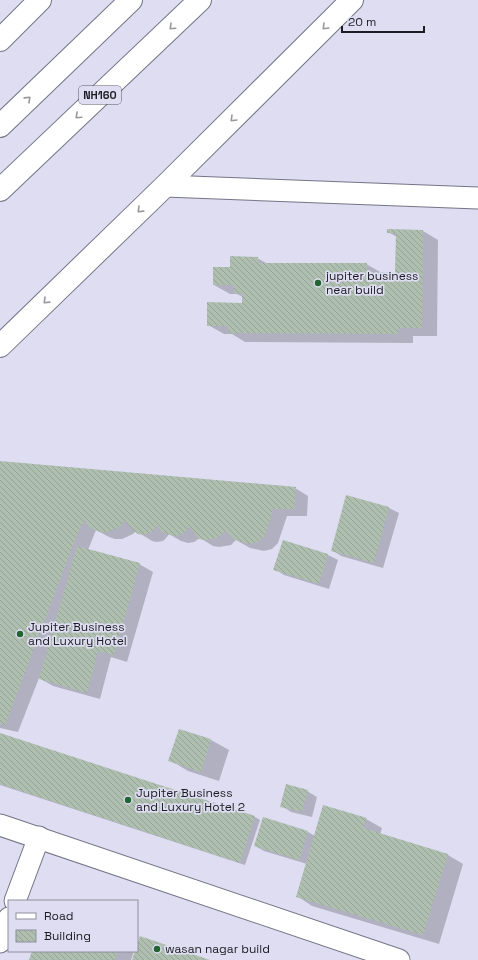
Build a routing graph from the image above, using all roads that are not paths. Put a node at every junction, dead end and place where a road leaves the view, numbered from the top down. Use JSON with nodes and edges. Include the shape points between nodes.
{"nodes":[{"id":1,"x":131,"y":0,"type":"edge"},
{"id":2,"x":200,"y":0,"type":"edge"},
{"id":3,"x":352,"y":0,"type":"edge"},
{"id":4,"x":36,"y":2,"type":"edge"},
{"id":5,"x":0,"y":40,"type":"edge"},
{"id":6,"x":0,"y":126,"type":"edge"},
{"id":7,"x":165,"y":186,"type":"junction"},
{"id":8,"x":0,"y":190,"type":"edge"},
{"id":9,"x":478,"y":198,"type":"edge"},
{"id":10,"x":0,"y":346,"type":"edge"},
{"id":11,"x":0,"y":825,"type":"edge"},
{"id":12,"x":39,"y":838,"type":"junction"},
{"id":13,"x":15,"y":900,"type":"edge"},
{"id":14,"x":8,"y":921,"type":"edge"},
{"id":15,"x":0,"y":942,"type":"edge"},
{"id":16,"x":399,"y":960,"type":"edge"}],
"edges":[{"from":6,"to":1,"type":"main road","one_way":true},
{"from":2,"to":8,"type":"main road","number":"NH160","one_way":true},
{"from":3,"to":7,"type":"main road","one_way":true},
{"from":4,"to":5,"type":"main road"},
{"from":7,"to":9,"type":"street"},
{"from":7,"to":10,"type":"main road","one_way":true},
{"from":11,"to":12,"type":"street"},
{"from":12,"to":13,"type":"street"},
{"from":12,"to":16,"type":"street"},
{"from":14,"to":15,"type":"street"}]}
